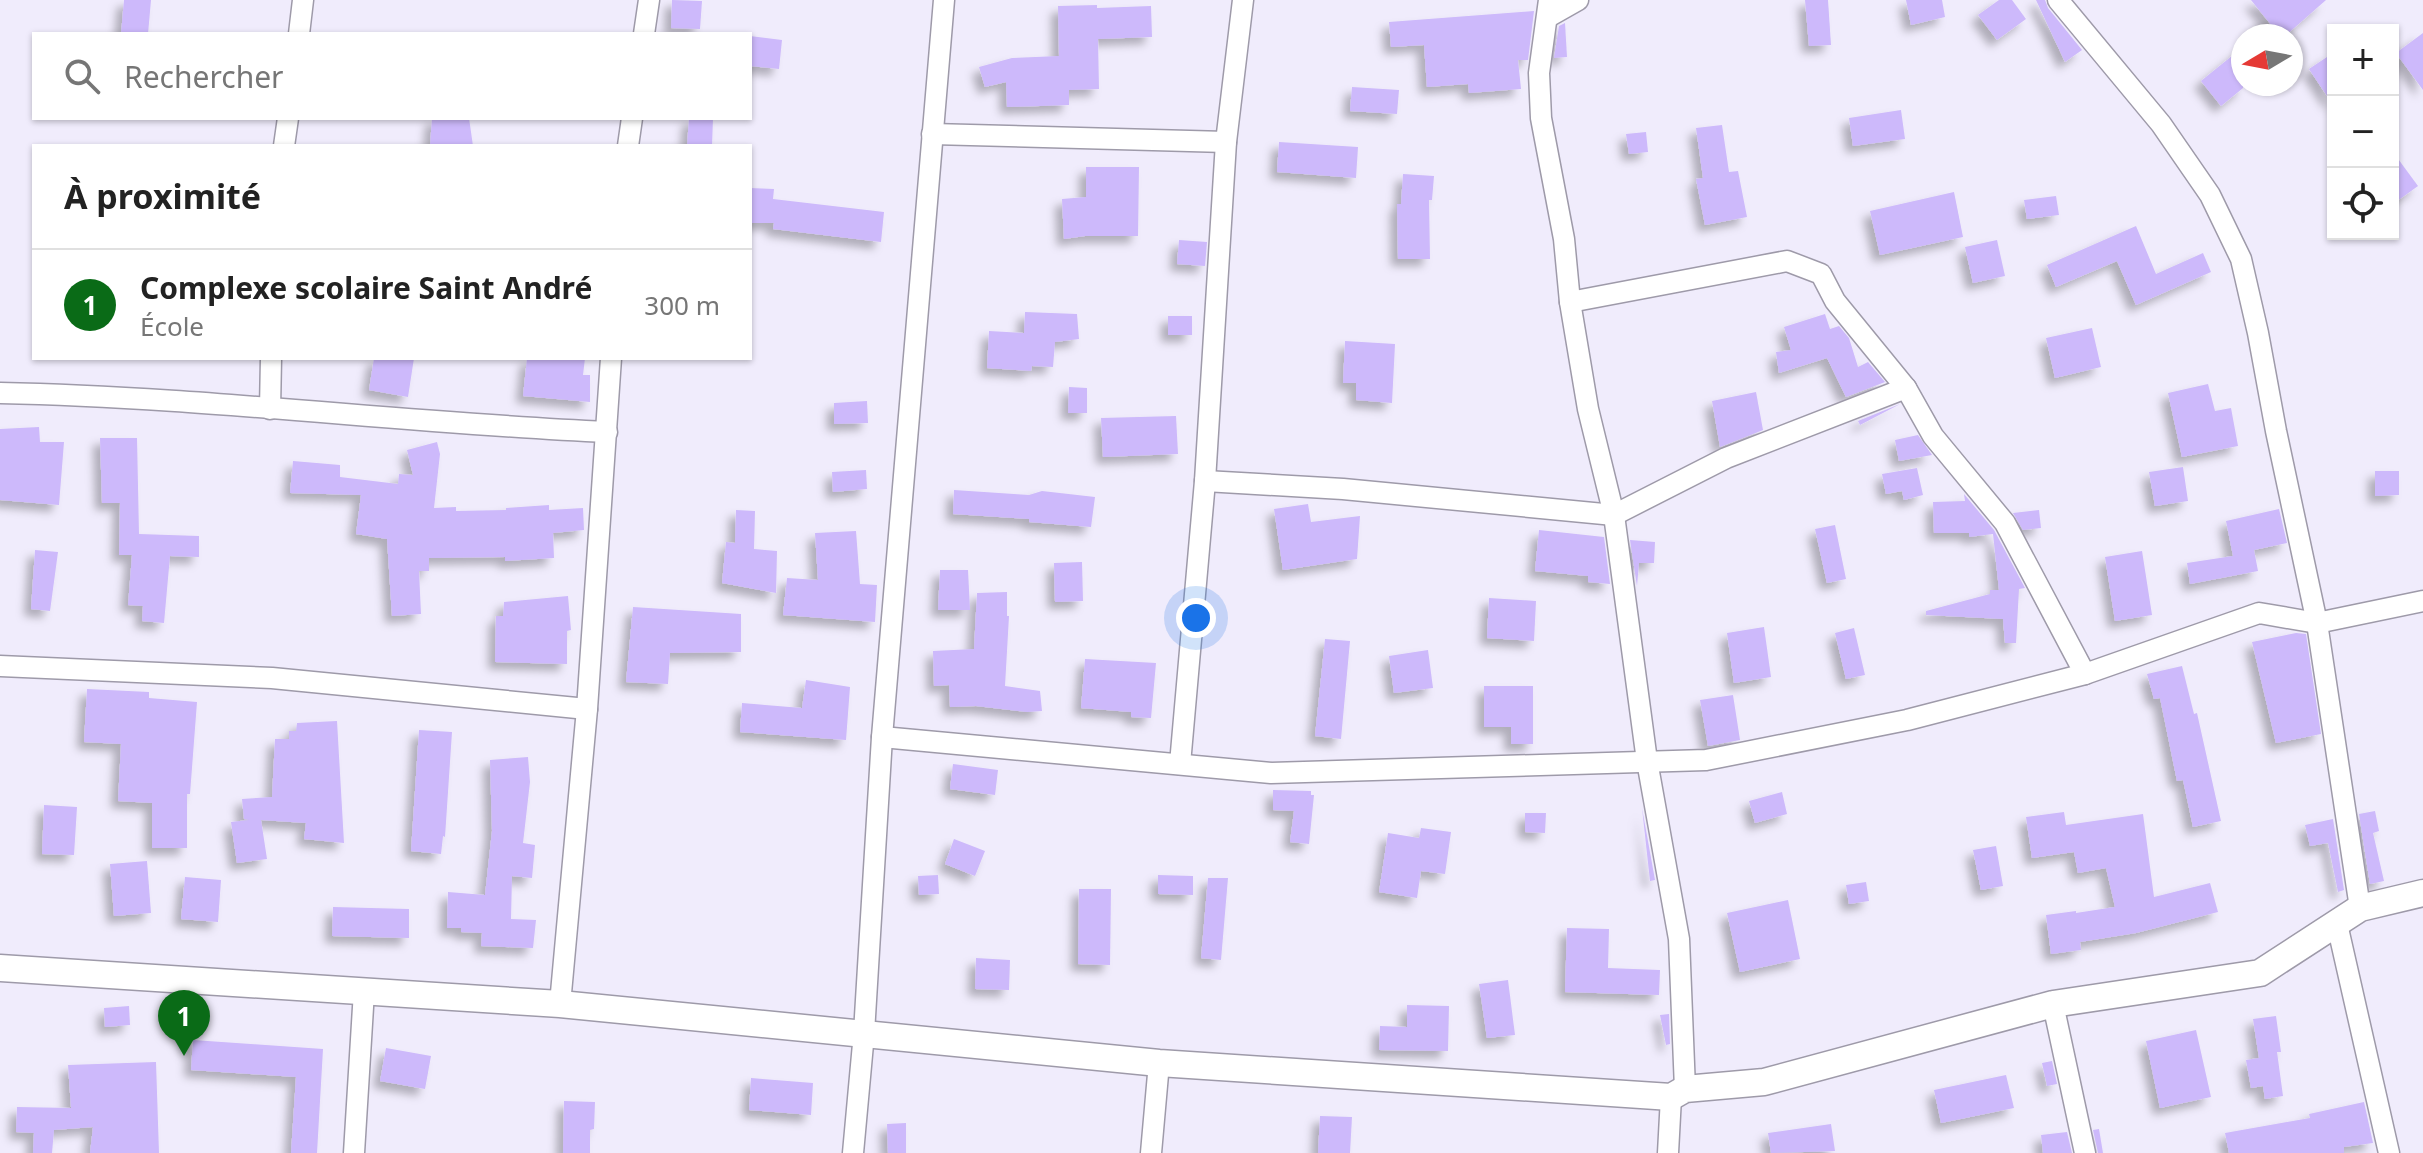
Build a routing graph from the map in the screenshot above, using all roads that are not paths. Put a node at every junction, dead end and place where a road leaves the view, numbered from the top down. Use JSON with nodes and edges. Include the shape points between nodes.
{"nodes":[{"id":1,"x":303,"y":0,"type":"edge"},
{"id":2,"x":649,"y":0,"type":"edge"},
{"id":3,"x":944,"y":0,"type":"edge"},
{"id":4,"x":1243,"y":0,"type":"edge"},
{"id":5,"x":1578,"y":0,"type":"edge"},
{"id":6,"x":2058,"y":0,"type":"edge"},
{"id":7,"x":1548,"y":8,"type":"edge"},
{"id":8,"x":299,"y":32,"type":"edge"},
{"id":9,"x":644,"y":32,"type":"edge"},
{"id":10,"x":288,"y":120,"type":"edge"},
{"id":11,"x":632,"y":120,"type":"edge"},
{"id":12,"x":932,"y":134,"type":"junction"},
{"id":13,"x":1226,"y":142,"type":"junction"},
{"id":14,"x":284,"y":144,"type":"edge"},
{"id":15,"x":628,"y":144,"type":"edge"},
{"id":16,"x":1570,"y":302,"type":"junction"},
{"id":17,"x":271,"y":360,"type":"edge"},
{"id":18,"x":611,"y":360,"type":"edge"},
{"id":19,"x":1906,"y":388,"type":"junction"},
{"id":20,"x":0,"y":393,"type":"edge"},
{"id":21,"x":270,"y":409,"type":"junction"},
{"id":22,"x":607,"y":432,"type":"junction"},
{"id":23,"x":1205,"y":481,"type":"junction"},
{"id":24,"x":1614,"y":515,"type":"junction"},
{"id":25,"x":2423,"y":601,"type":"edge"},
{"id":26,"x":2317,"y":623,"type":"junction"},
{"id":27,"x":0,"y":666,"type":"edge"},
{"id":28,"x":2085,"y":674,"type":"junction"},
{"id":29,"x":587,"y":709,"type":"junction"},
{"id":30,"x":882,"y":737,"type":"junction"},
{"id":31,"x":1647,"y":761,"type":"junction"},
{"id":32,"x":1180,"y":764,"type":"junction"},
{"id":33,"x":2423,"y":893,"type":"edge"},
{"id":34,"x":2360,"y":908,"type":"junction"},
{"id":35,"x":2337,"y":924,"type":"junction"},
{"id":36,"x":0,"y":968,"type":"edge"},
{"id":37,"x":364,"y":991,"type":"junction"},
{"id":38,"x":560,"y":1004,"type":"junction"},
{"id":39,"x":2053,"y":1004,"type":"junction"},
{"id":40,"x":864,"y":1033,"type":"junction"},
{"id":41,"x":1159,"y":1063,"type":"junction"},
{"id":42,"x":1678,"y":1093,"type":"junction"},
{"id":43,"x":354,"y":1153,"type":"edge"},
{"id":44,"x":853,"y":1153,"type":"edge"},
{"id":45,"x":1151,"y":1153,"type":"edge"},
{"id":46,"x":1668,"y":1153,"type":"edge"},
{"id":47,"x":2085,"y":1153,"type":"edge"},
{"id":48,"x":2389,"y":1153,"type":"edge"}],
"edges":[{"from":1,"to":8,"type":"street"},
{"from":2,"to":9,"type":"street"},
{"from":3,"to":12,"type":"street"},
{"from":4,"to":13,"type":"street"},
{"from":5,"to":7,"type":"street"},
{"from":6,"to":26,"type":"street","via":[[2161,124],[2210,195],[2241,259]]},
{"from":7,"to":16,"type":"street","via":[[1539,73],[1541,118]]},
{"from":10,"to":14,"type":"street"},
{"from":11,"to":15,"type":"street"},
{"from":12,"to":13,"type":"street"},
{"from":12,"to":30,"type":"street"},
{"from":13,"to":23,"type":"street"},
{"from":16,"to":19,"type":"street","via":[[1787,261],[1821,274],[1835,301]]},
{"from":16,"to":24,"type":"street","via":[[1588,409]]},
{"from":17,"to":21,"type":"street"},
{"from":18,"to":22,"type":"street"},
{"from":19,"to":24,"type":"street","via":[[1726,458]]},
{"from":19,"to":28,"type":"street","via":[[1933,436],[2005,523]]},
{"from":20,"to":21,"type":"street"},
{"from":21,"to":22,"type":"street"},
{"from":22,"to":29,"type":"street"},
{"from":23,"to":24,"type":"street"},
{"from":23,"to":32,"type":"street"},
{"from":24,"to":31,"type":"street"},
{"from":25,"to":26,"type":"street"},
{"from":26,"to":28,"type":"street","via":[[2259,613]]},
{"from":26,"to":34,"type":"street"},
{"from":27,"to":29,"type":"street","via":[[272,678]]},
{"from":28,"to":31,"type":"street","via":[[1802,742],[1706,760]]},
{"from":29,"to":38,"type":"street"},
{"from":30,"to":32,"type":"street"},
{"from":30,"to":40,"type":"street"},
{"from":31,"to":32,"type":"street","via":[[1271,773]]},
{"from":31,"to":42,"type":"street","via":[[1679,939]]},
{"from":33,"to":34,"type":"street"},
{"from":34,"to":35,"type":"street"},
{"from":35,"to":39,"type":"street","via":[[2260,973]]},
{"from":35,"to":48,"type":"street"},
{"from":36,"to":37,"type":"street"},
{"from":37,"to":38,"type":"street"},
{"from":37,"to":43,"type":"street"},
{"from":38,"to":40,"type":"street"},
{"from":39,"to":42,"type":"street","via":[[1764,1082]]},
{"from":39,"to":47,"type":"street"},
{"from":40,"to":41,"type":"street"},
{"from":40,"to":44,"type":"street"},
{"from":41,"to":42,"type":"street"},
{"from":41,"to":45,"type":"street"},
{"from":42,"to":46,"type":"street"}]}
